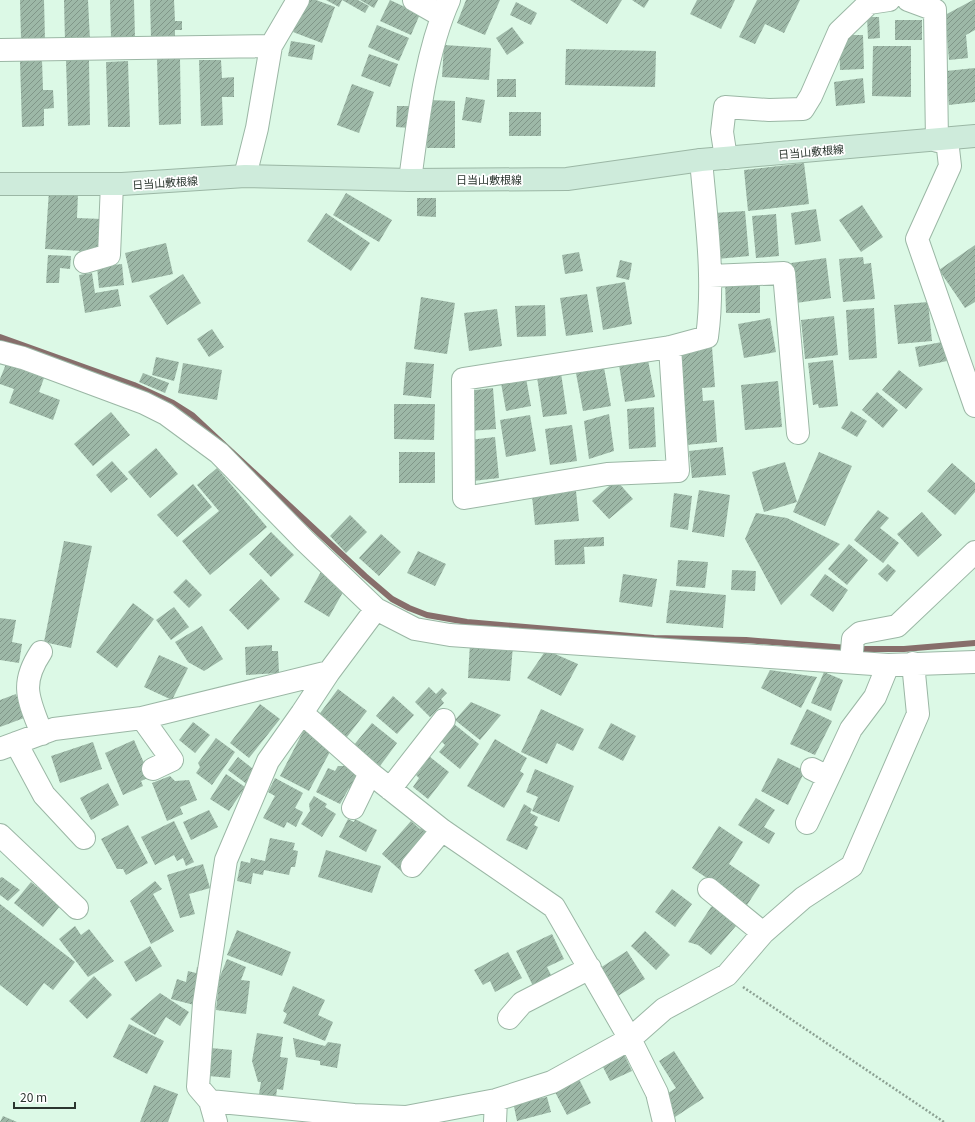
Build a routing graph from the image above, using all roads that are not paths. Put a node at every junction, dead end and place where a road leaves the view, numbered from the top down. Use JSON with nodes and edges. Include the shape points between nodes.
{"nodes":[{"id":1,"x":298,"y":0,"type":"edge"},
{"id":2,"x":414,"y":0,"type":"edge"},
{"id":3,"x":889,"y":0,"type":"edge"},
{"id":4,"x":908,"y":0,"type":"edge"},
{"id":5,"x":445,"y":8,"type":"edge"},
{"id":6,"x":271,"y":46,"type":"junction"},
{"id":7,"x":0,"y":50,"type":"edge"},
{"id":8,"x":975,"y":136,"type":"edge"},
{"id":9,"x":942,"y":141,"type":"junction"},
{"id":10,"x":726,"y":158,"type":"junction"},
{"id":11,"x":701,"y":160,"type":"junction"},
{"id":12,"x":245,"y":176,"type":"junction"},
{"id":13,"x":410,"y":180,"type":"junction"},
{"id":14,"x":0,"y":184,"type":"edge"},
{"id":15,"x":112,"y":184,"type":"junction"},
{"id":16,"x":85,"y":262,"type":"dead end"},
{"id":17,"x":710,"y":276,"type":"junction"},
{"id":18,"x":670,"y":347,"type":"junction"},
{"id":19,"x":0,"y":352,"type":"edge"},
{"id":20,"x":975,"y":406,"type":"edge"},
{"id":21,"x":798,"y":433,"type":"dead end"},
{"id":22,"x":975,"y":552,"type":"edge"},
{"id":23,"x":376,"y":609,"type":"junction"},
{"id":24,"x":41,"y":652,"type":"dead end"},
{"id":25,"x":852,"y":652,"type":"junction"},
{"id":26,"x":975,"y":662,"type":"edge"},
{"id":27,"x":913,"y":663,"type":"junction"},
{"id":28,"x":888,"y":665,"type":"junction"},
{"id":29,"x":329,"y":672,"type":"junction"},
{"id":30,"x":302,"y":714,"type":"junction"},
{"id":31,"x":142,"y":718,"type":"junction"},
{"id":32,"x":444,"y":720,"type":"dead end"},
{"id":33,"x":42,"y":734,"type":"junction"},
{"id":34,"x":8,"y":746,"type":"edge"},
{"id":35,"x":153,"y":769,"type":"dead end"},
{"id":36,"x":370,"y":773,"type":"junction"},
{"id":37,"x":390,"y":789,"type":"junction"},
{"id":38,"x":353,"y":808,"type":"dead end"},
{"id":39,"x":806,"y":823,"type":"dead end"},
{"id":40,"x":442,"y":830,"type":"junction"},
{"id":41,"x":0,"y":835,"type":"edge"},
{"id":42,"x":84,"y":838,"type":"dead end"},
{"id":43,"x":412,"y":866,"type":"dead end"},
{"id":44,"x":709,"y":889,"type":"dead end"},
{"id":45,"x":77,"y":908,"type":"dead end"},
{"id":46,"x":763,"y":933,"type":"junction"},
{"id":47,"x":590,"y":968,"type":"junction"},
{"id":48,"x":509,"y":1018,"type":"dead end"},
{"id":49,"x":630,"y":1039,"type":"junction"},
{"id":50,"x":496,"y":1100,"type":"junction"},
{"id":51,"x":210,"y":1101,"type":"junction"},
{"id":52,"x":406,"y":1120,"type":"edge"},
{"id":53,"x":216,"y":1122,"type":"edge"},
{"id":54,"x":495,"y":1122,"type":"edge"},
{"id":55,"x":664,"y":1122,"type":"edge"}],
"edges":[{"from":1,"to":6,"type":"street"},
{"from":2,"to":5,"type":"street"},
{"from":3,"to":10,"type":"street","via":[[869,3],[839,32],[803,109],[724,107],[722,132]]},
{"from":4,"to":9,"type":"street","via":[[936,10]]},
{"from":5,"to":13,"type":"street","via":[[429,65],[416,130]]},
{"from":6,"to":7,"type":"street"},
{"from":6,"to":12,"type":"street","via":[[257,128]]},
{"from":8,"to":9,"type":"main road","name":"日当山敷根線"},
{"from":9,"to":10,"type":"main road","name":"日当山敷根線"},
{"from":9,"to":20,"type":"street","via":[[950,166],[917,239]]},
{"from":10,"to":11,"type":"main road","name":"日当山敷根線"},
{"from":11,"to":13,"type":"main road","name":"日当山敷根線","via":[[567,179]]},
{"from":11,"to":17,"type":"street"},
{"from":12,"to":13,"type":"main road","name":"日当山敷根線"},
{"from":12,"to":15,"type":"main road","name":"日当山敷根線"},
{"from":14,"to":15,"type":"main road","name":"日当山敷根線"},
{"from":15,"to":16,"type":"street","via":[[109,255]]},
{"from":17,"to":18,"type":"street","via":[[711,312],[707,337]]},
{"from":17,"to":21,"type":"street","via":[[784,273]]},
{"from":18,"to":18,"type":"street","via":[[463,379],[464,498],[607,474],[678,471]]},
{"from":19,"to":23,"type":"street","via":[[23,358],[144,403],[187,428],[219,453],[305,542]]},
{"from":22,"to":25,"type":"street","via":[[897,626],[860,633]]},
{"from":23,"to":25,"type":"street","via":[[415,629],[450,635]]},
{"from":23,"to":29,"type":"street"},
{"from":24,"to":33,"type":"street","via":[[29,674],[28,694]]},
{"from":25,"to":28,"type":"street"},
{"from":26,"to":27,"type":"street"},
{"from":27,"to":28,"type":"street"},
{"from":27,"to":46,"type":"street","via":[[918,714],[852,866],[802,898]]},
{"from":28,"to":39,"type":"street","via":[[875,697],[820,773]]},
{"from":29,"to":30,"type":"street"},
{"from":29,"to":31,"type":"street"},
{"from":30,"to":36,"type":"street"},
{"from":30,"to":51,"type":"street","via":[[268,761],[226,860],[204,1003],[198,1087]]},
{"from":31,"to":33,"type":"street","via":[[65,726]]},
{"from":31,"to":35,"type":"street","via":[[172,760]]},
{"from":32,"to":37,"type":"street"},
{"from":33,"to":34,"type":"street"},
{"from":34,"to":42,"type":"street","via":[[44,796]]},
{"from":36,"to":37,"type":"street"},
{"from":36,"to":38,"type":"street"},
{"from":37,"to":40,"type":"street"},
{"from":40,"to":43,"type":"street"},
{"from":40,"to":47,"type":"street","via":[[554,907]]},
{"from":41,"to":45,"type":"street"},
{"from":44,"to":46,"type":"street"},
{"from":46,"to":49,"type":"street","via":[[726,975],[664,1009]]},
{"from":47,"to":48,"type":"street","via":[[522,1003]]},
{"from":47,"to":49,"type":"street"},
{"from":49,"to":50,"type":"street","via":[[552,1082]]},
{"from":49,"to":55,"type":"street","via":[[657,1093]]},
{"from":50,"to":52,"type":"street"},
{"from":50,"to":54,"type":"street"},
{"from":51,"to":52,"type":"street"},
{"from":51,"to":53,"type":"street"}]}
